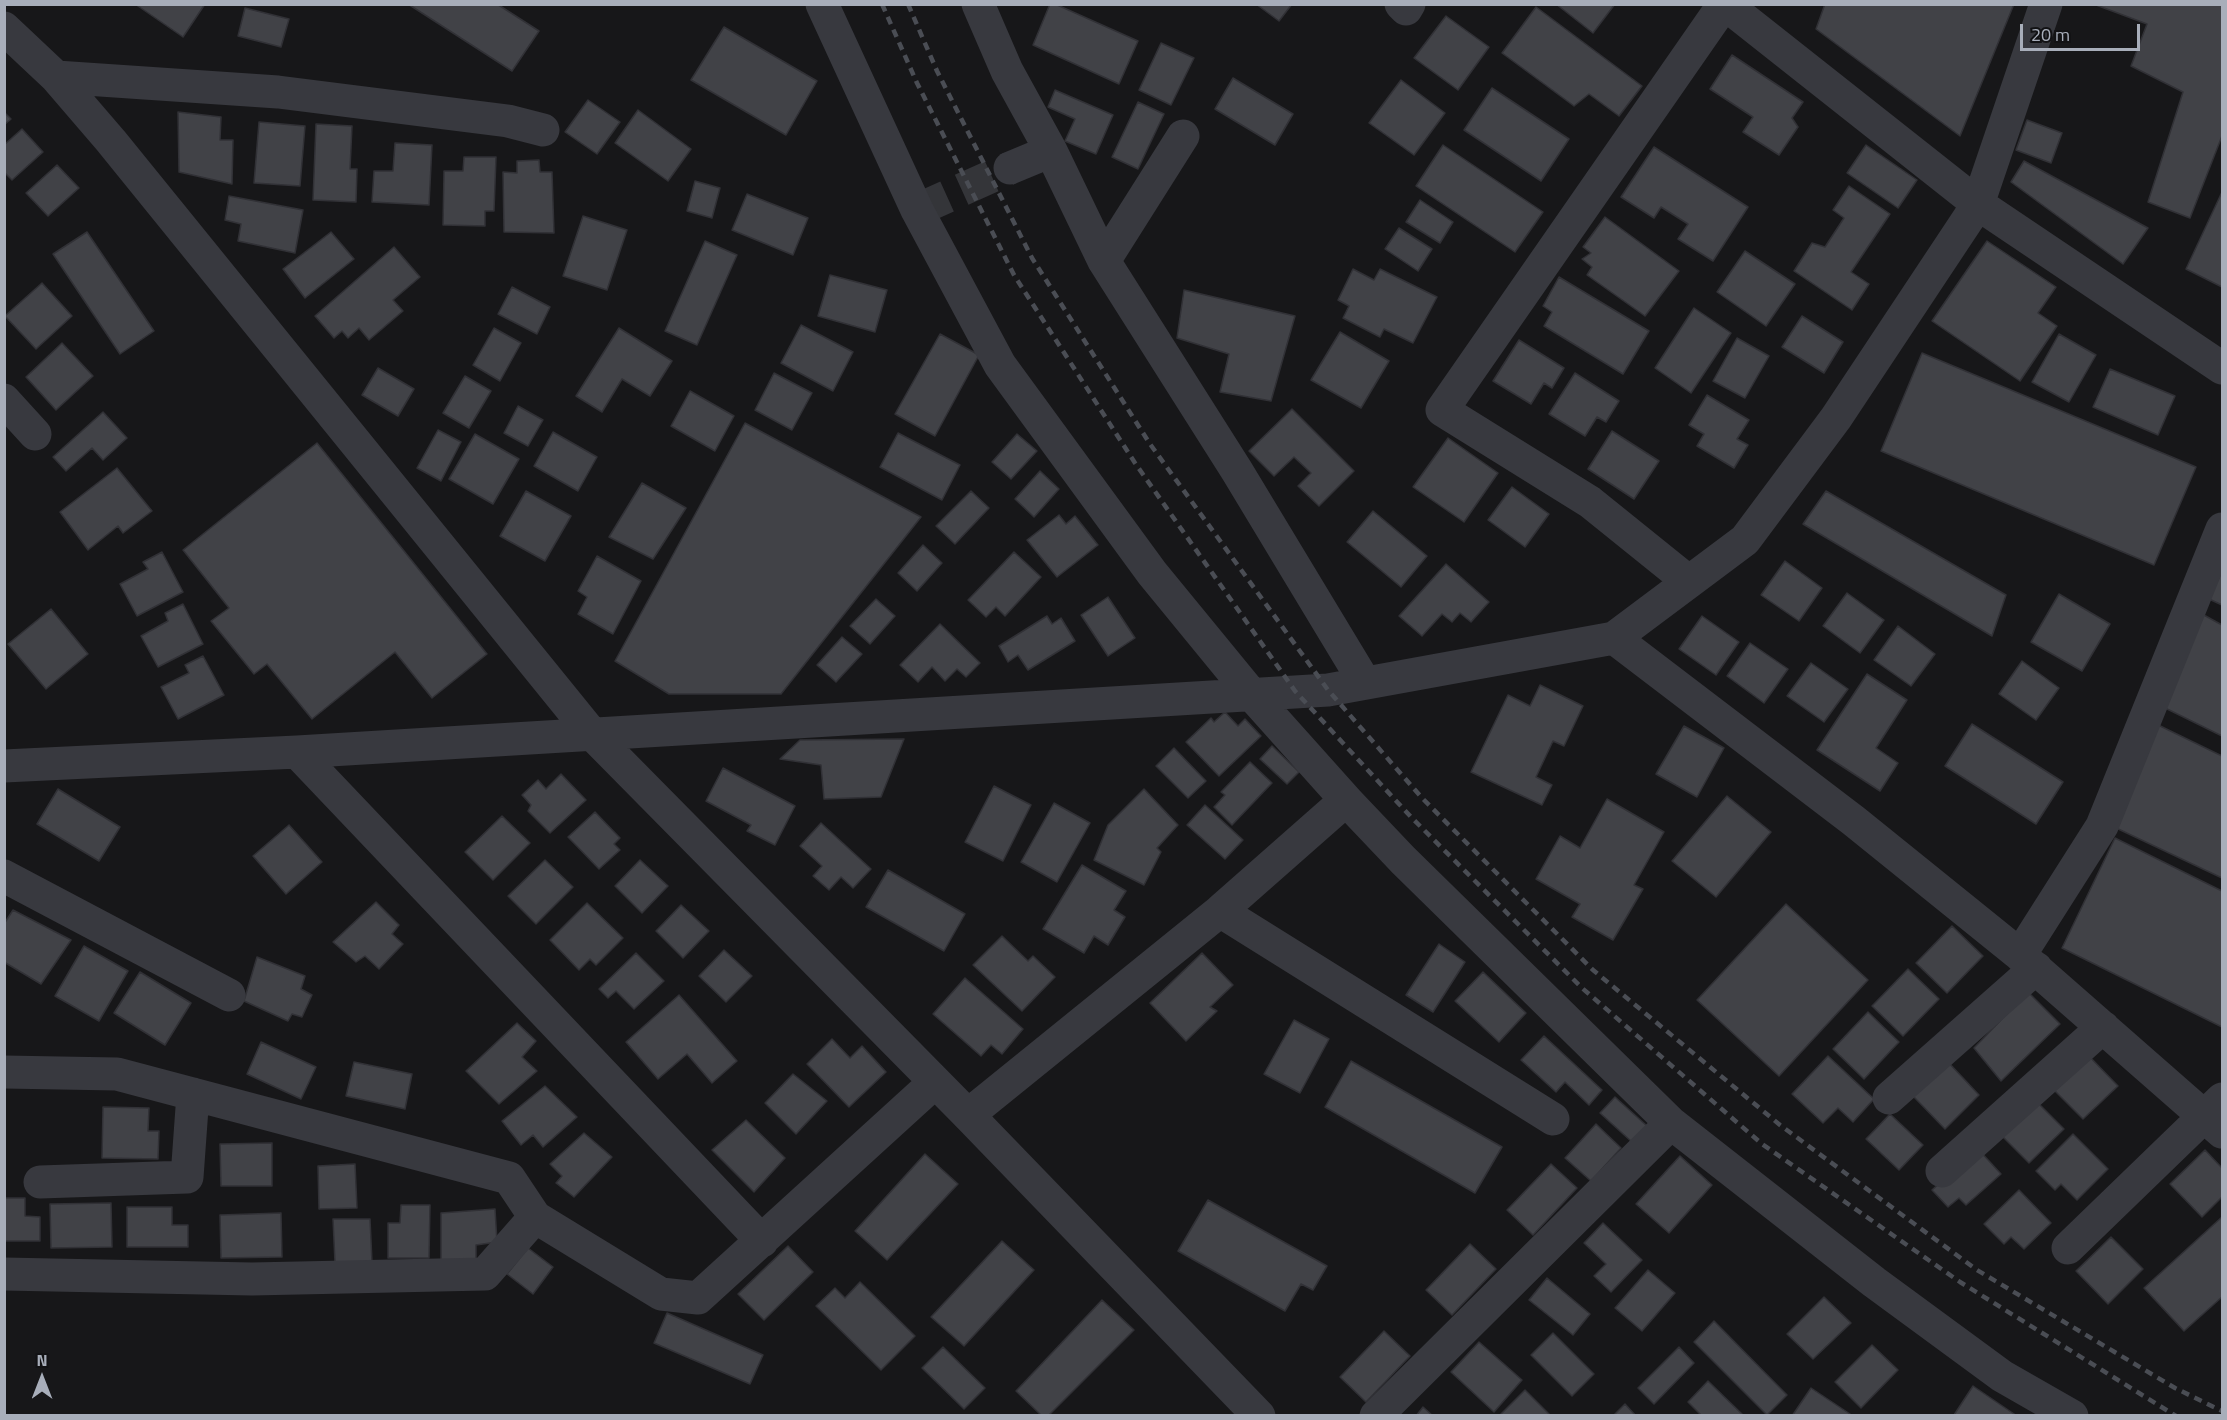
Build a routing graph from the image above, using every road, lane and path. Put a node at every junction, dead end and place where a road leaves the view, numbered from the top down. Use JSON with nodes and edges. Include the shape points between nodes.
{"nodes":[{"id":1,"x":822,"y":4,"type":"edge"},
{"id":2,"x":978,"y":4,"type":"edge"},
{"id":3,"x":1401,"y":4,"type":"edge"},
{"id":4,"x":1409,"y":4,"type":"edge"},
{"id":5,"x":1724,"y":4,"type":"edge"},
{"id":6,"x":2046,"y":4,"type":"edge"},
{"id":7,"x":4,"y":28,"type":"edge"},
{"id":8,"x":56,"y":77,"type":"junction"},
{"id":9,"x":543,"y":130,"type":"dead end"},
{"id":10,"x":1183,"y":136,"type":"dead end"},
{"id":11,"x":1051,"y":151,"type":"junction"},
{"id":12,"x":1010,"y":168,"type":"tunnel mouth"},
{"id":13,"x":1978,"y":204,"type":"junction"},
{"id":14,"x":1104,"y":261,"type":"junction"},
{"id":15,"x":2223,"y":368,"type":"edge"},
{"id":16,"x":4,"y":399,"type":"edge"},
{"id":17,"x":35,"y":434,"type":"dead end"},
{"id":18,"x":2223,"y":529,"type":"edge"},
{"id":19,"x":1688,"y":581,"type":"junction"},
{"id":20,"x":1614,"y":638,"type":"junction"},
{"id":21,"x":1365,"y":683,"type":"junction"},
{"id":22,"x":1252,"y":695,"type":"junction"},
{"id":23,"x":591,"y":733,"type":"junction"},
{"id":24,"x":297,"y":752,"type":"junction"},
{"id":25,"x":4,"y":766,"type":"edge"},
{"id":26,"x":1346,"y":800,"type":"junction"},
{"id":27,"x":4,"y":876,"type":"edge"},
{"id":28,"x":1220,"y":911,"type":"junction"},
{"id":29,"x":2028,"y":962,"type":"junction"},
{"id":30,"x":230,"y":995,"type":"dead end"},
{"id":31,"x":2103,"y":1027,"type":"junction"},
{"id":32,"x":4,"y":1072,"type":"edge"},
{"id":33,"x":935,"y":1082,"type":"junction"},
{"id":34,"x":193,"y":1094,"type":"junction"},
{"id":35,"x":1889,"y":1098,"type":"dead end"},
{"id":36,"x":968,"y":1115,"type":"junction"},
{"id":37,"x":2217,"y":1116,"type":"edge"},
{"id":38,"x":1553,"y":1119,"type":"dead end"},
{"id":39,"x":1671,"y":1123,"type":"junction"},
{"id":40,"x":1942,"y":1171,"type":"dead end"},
{"id":41,"x":39,"y":1182,"type":"dead end"},
{"id":42,"x":535,"y":1217,"type":"junction"},
{"id":43,"x":762,"y":1241,"type":"junction"},
{"id":44,"x":2068,"y":1248,"type":"dead end"},
{"id":45,"x":4,"y":1274,"type":"edge"},
{"id":46,"x":1259,"y":1416,"type":"edge"},
{"id":47,"x":1377,"y":1416,"type":"edge"},
{"id":48,"x":2072,"y":1416,"type":"edge"}],
"edges":[{"from":1,"to":22,"type":"street","via":[[917,210],[1000,365],[1152,573]]},
{"from":2,"to":11,"type":"street","via":[[1007,70]]},
{"from":3,"to":4,"type":"street","via":[[1406,9]]},
{"from":5,"to":13,"type":"street"},
{"from":5,"to":19,"type":"street","via":[[1442,410],[1590,502]]},
{"from":6,"to":13,"type":"street"},
{"from":7,"to":8,"type":"street"},
{"from":8,"to":9,"type":"street","via":[[278,92],[507,121]]},
{"from":8,"to":23,"type":"street"},
{"from":10,"to":14,"type":"street"},
{"from":11,"to":12,"type":"street"},
{"from":11,"to":14,"type":"street"},
{"from":13,"to":15,"type":"street"},
{"from":13,"to":19,"type":"street","via":[[1836,418],[1746,540]]},
{"from":14,"to":21,"type":"street"},
{"from":16,"to":17,"type":"street"},
{"from":18,"to":29,"type":"street","via":[[2102,826]]},
{"from":19,"to":20,"type":"street"},
{"from":20,"to":21,"type":"street"},
{"from":20,"to":29,"type":"street","via":[[1854,821]]},
{"from":21,"to":22,"type":"street","via":[[1328,690]]},
{"from":22,"to":23,"type":"street"},
{"from":22,"to":26,"type":"street"},
{"from":23,"to":24,"type":"street"},
{"from":23,"to":33,"type":"street"},
{"from":24,"to":25,"type":"street"},
{"from":24,"to":43,"type":"street"},
{"from":26,"to":28,"type":"street"},
{"from":26,"to":39,"type":"street"},
{"from":27,"to":30,"type":"street"},
{"from":28,"to":36,"type":"street"},
{"from":28,"to":38,"type":"street"},
{"from":29,"to":31,"type":"street"},
{"from":29,"to":35,"type":"street"},
{"from":31,"to":37,"type":"street"},
{"from":31,"to":40,"type":"street"},
{"from":32,"to":34,"type":"street","via":[[117,1074]]},
{"from":33,"to":36,"type":"street"},
{"from":33,"to":43,"type":"street"},
{"from":34,"to":41,"type":"street","via":[[187,1177]]},
{"from":34,"to":42,"type":"street","via":[[509,1178]]},
{"from":36,"to":46,"type":"street"},
{"from":37,"to":44,"type":"street"},
{"from":39,"to":47,"type":"street"},
{"from":39,"to":48,"type":"street","via":[[1874,1282],[2002,1376]]},
{"from":42,"to":43,"type":"street","via":[[661,1294],[698,1298]]},
{"from":42,"to":45,"type":"street","via":[[485,1274],[252,1279]]}]}
